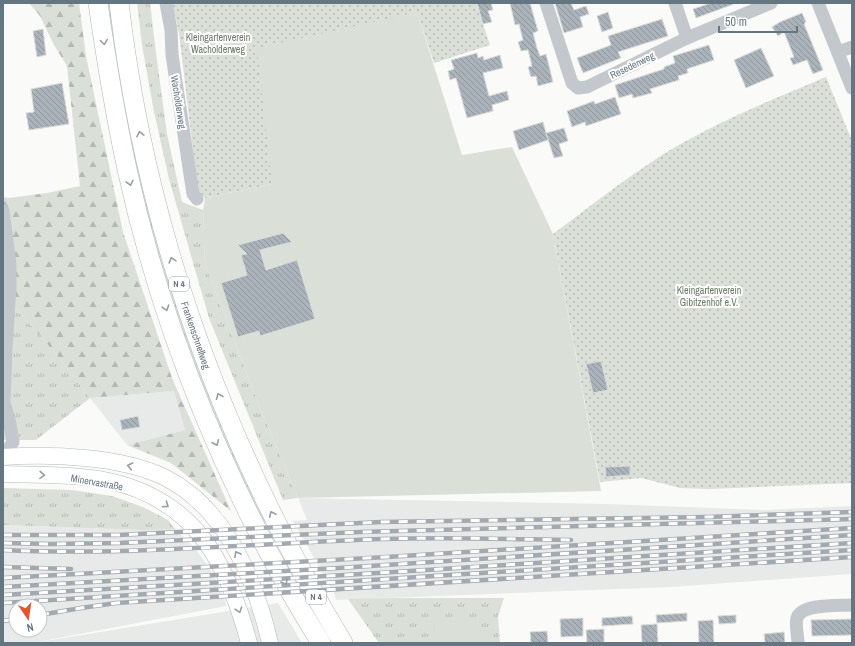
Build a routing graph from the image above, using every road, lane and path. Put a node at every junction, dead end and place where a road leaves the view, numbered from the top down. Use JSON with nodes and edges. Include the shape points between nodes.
{"nodes":[{"id":1,"x":98,"y":3,"type":"edge"},
{"id":2,"x":119,"y":3,"type":"edge"},
{"id":3,"x":166,"y":3,"type":"edge"},
{"id":4,"x":546,"y":3,"type":"edge"},
{"id":5,"x":675,"y":3,"type":"edge"},
{"id":6,"x":771,"y":3,"type":"edge"},
{"id":7,"x":818,"y":3,"type":"edge"},
{"id":8,"x":687,"y":38,"type":"junction"},
{"id":9,"x":852,"y":47,"type":"edge"},
{"id":10,"x":838,"y":52,"type":"junction"},
{"id":11,"x":852,"y":88,"type":"edge"},
{"id":12,"x":197,"y":199,"type":"dead end"},
{"id":13,"x":3,"y":211,"type":"edge"},
{"id":14,"x":4,"y":376,"type":"edge"},
{"id":15,"x":4,"y":405,"type":"edge"},
{"id":16,"x":3,"y":457,"type":"edge"},
{"id":17,"x":3,"y":474,"type":"edge"},
{"id":18,"x":852,"y":605,"type":"edge"},
{"id":19,"x":250,"y":643,"type":"edge"},
{"id":20,"x":270,"y":643,"type":"edge"},
{"id":21,"x":321,"y":643,"type":"edge"},
{"id":22,"x":344,"y":643,"type":"edge"},
{"id":23,"x":798,"y":643,"type":"edge"}],
"edges":[{"from":1,"to":21,"type":"highway","name":"Frankenschnellweg","number":"N 4","one_way":true,"via":[[127,168],[150,257],[171,323],[210,428],[247,510]]},
{"from":22,"to":2,"type":"highway","name":"Frankenschnellweg","number":"N 4","one_way":true,"via":[[318,602],[274,520],[226,415],[192,326],[152,186],[132,98]]},
{"from":3,"to":12,"type":"street","name":"Wacholderweg","via":[[193,194]]},
{"from":4,"to":8,"type":"street","name":"Resedenweg","via":[[572,83],[578,88],[587,87]]},
{"from":5,"to":8,"type":"street"},
{"from":6,"to":8,"type":"street","name":"Resedenweg"},
{"from":7,"to":10,"type":"street"},
{"from":9,"to":10,"type":"street"},
{"from":10,"to":11,"type":"street"},
{"from":13,"to":14,"type":"street","via":[[10,264]]},
{"from":14,"to":15,"type":"street"},
{"from":15,"to":16,"type":"street","via":[[13,442]]},
{"from":20,"to":16,"type":"main road","name":"Minervastraße","one_way":true,"via":[[259,602],[243,565],[214,516],[193,496],[171,481],[137,467],[32,455]]},
{"from":17,"to":19,"type":"main road","name":"Minervastraße","one_way":true,"via":[[73,477],[109,482],[142,492],[170,508],[190,524],[215,556],[232,590]]},
{"from":18,"to":23,"type":"street","via":[[809,608],[801,612],[797,617]]}]}
